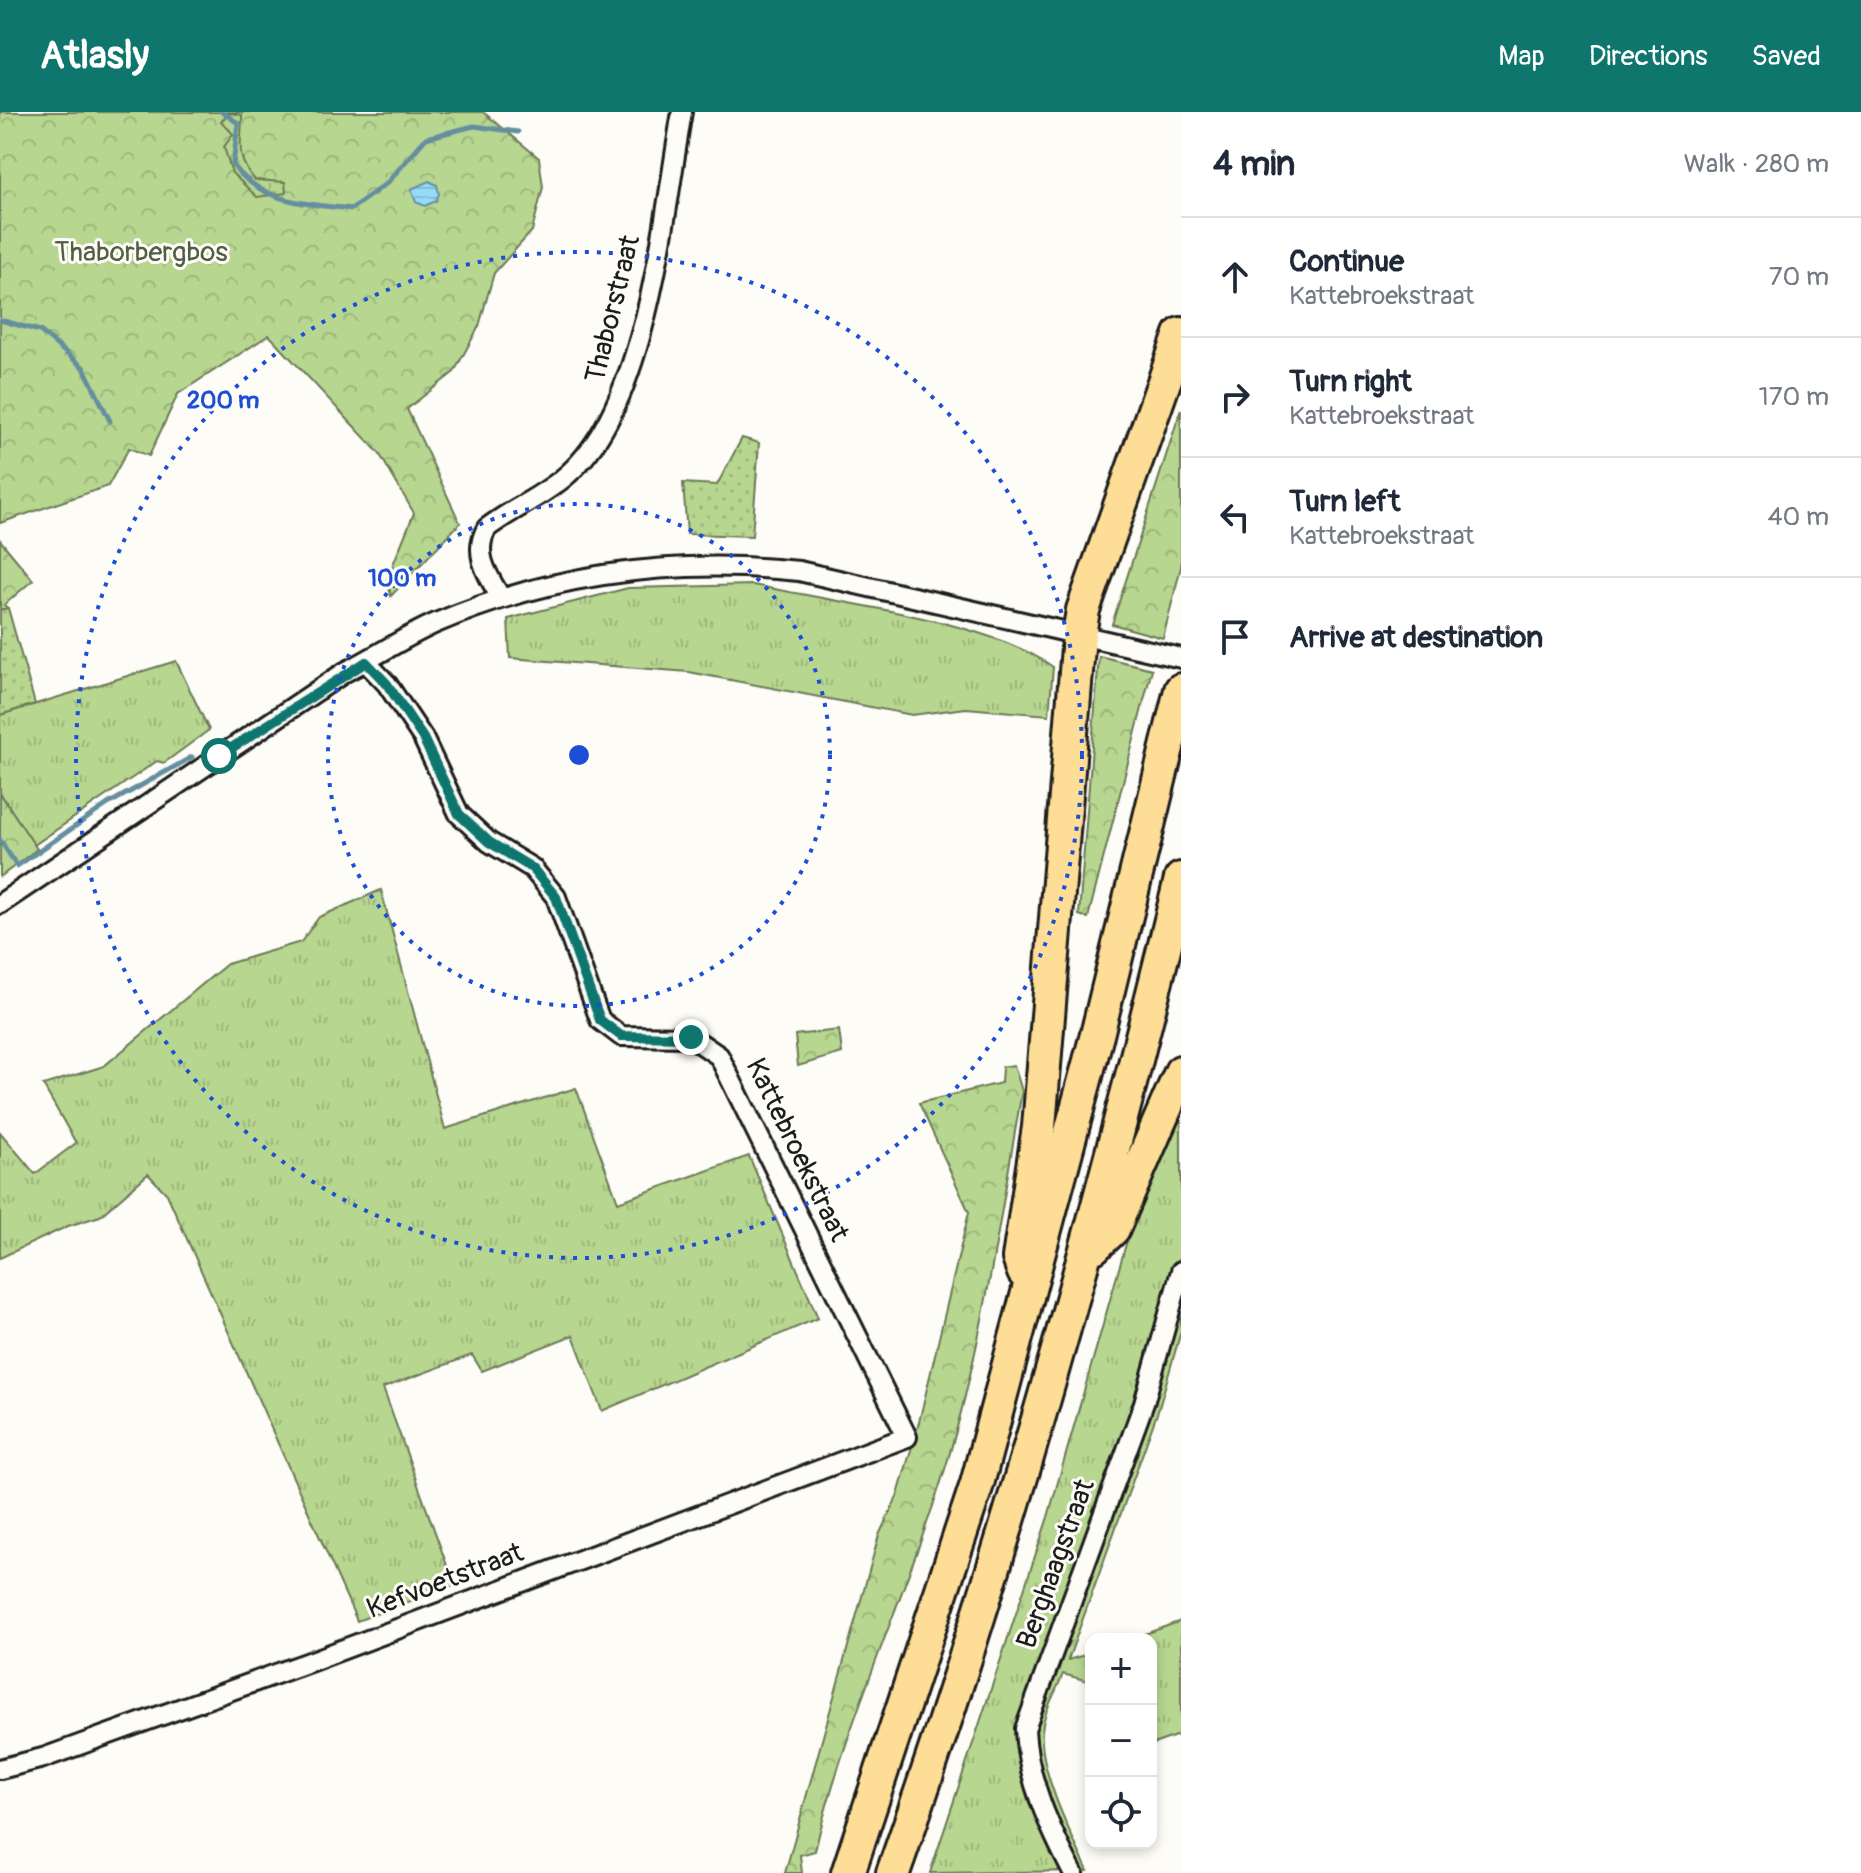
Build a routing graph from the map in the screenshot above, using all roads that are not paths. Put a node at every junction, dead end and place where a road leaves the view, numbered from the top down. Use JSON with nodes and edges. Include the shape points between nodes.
{"nodes":[{"id":1,"x":682,"y":112,"type":"edge"},
{"id":2,"x":1181,"y":334,"type":"edge"},
{"id":3,"x":501,"y":598,"type":"junction"},
{"id":4,"x":1079,"y":635,"type":"junction"},
{"id":5,"x":1181,"y":658,"type":"edge"},
{"id":6,"x":366,"y":662,"type":"junction"},
{"id":7,"x":1181,"y":690,"type":"edge"},
{"id":8,"x":1181,"y":879,"type":"edge"},
{"id":9,"x":0,"y":904,"type":"edge"},
{"id":10,"x":1181,"y":1072,"type":"edge"},
{"id":11,"x":1087,"y":1255,"type":"junction"},
{"id":12,"x":1181,"y":1271,"type":"edge"},
{"id":13,"x":1031,"y":1290,"type":"junction"},
{"id":14,"x":907,"y":1437,"type":"joint"},
{"id":15,"x":0,"y":1769,"type":"edge"},
{"id":16,"x":848,"y":1873,"type":"edge"},
{"id":17,"x":893,"y":1873,"type":"edge"},
{"id":18,"x":1073,"y":1873,"type":"edge"}],
"edges":[{"from":1,"to":3,"type":"street","name":"Thaborstraat","via":[[643,329],[618,407],[569,473],[487,528],[480,540],[482,563]]},
{"from":2,"to":4,"type":"highway","via":[[1083,610]]},
{"from":3,"to":4,"type":"street","via":[[606,574],[748,565],[836,576]]},
{"from":3,"to":6,"type":"street","via":[[434,624]]},
{"from":4,"to":5,"type":"street"},
{"from":4,"to":13,"type":"highway","via":[[1039,1127],[1019,1258]]},
{"from":6,"to":9,"type":"street"},
{"from":6,"to":14,"type":"street","name":"Kattebroekstraat","via":[[423,738],[459,814],[489,842],[532,868],[556,897],[600,1020],[621,1036],[699,1039],[719,1056]]},
{"from":7,"to":13,"type":"highway"},
{"from":8,"to":11,"type":"highway"},
{"from":10,"to":11,"type":"highway","via":[[1113,1229]]},
{"from":11,"to":17,"type":"highway","via":[[976,1630]]},
{"from":12,"to":18,"type":"street","name":"Berghaagstraat","via":[[1144,1403],[1025,1729],[1035,1782]]},
{"from":13,"to":16,"type":"highway","via":[[952,1565]]},
{"from":14,"to":15,"type":"street","name":"Kefvoetstraat","via":[[312,1661]]}]}
